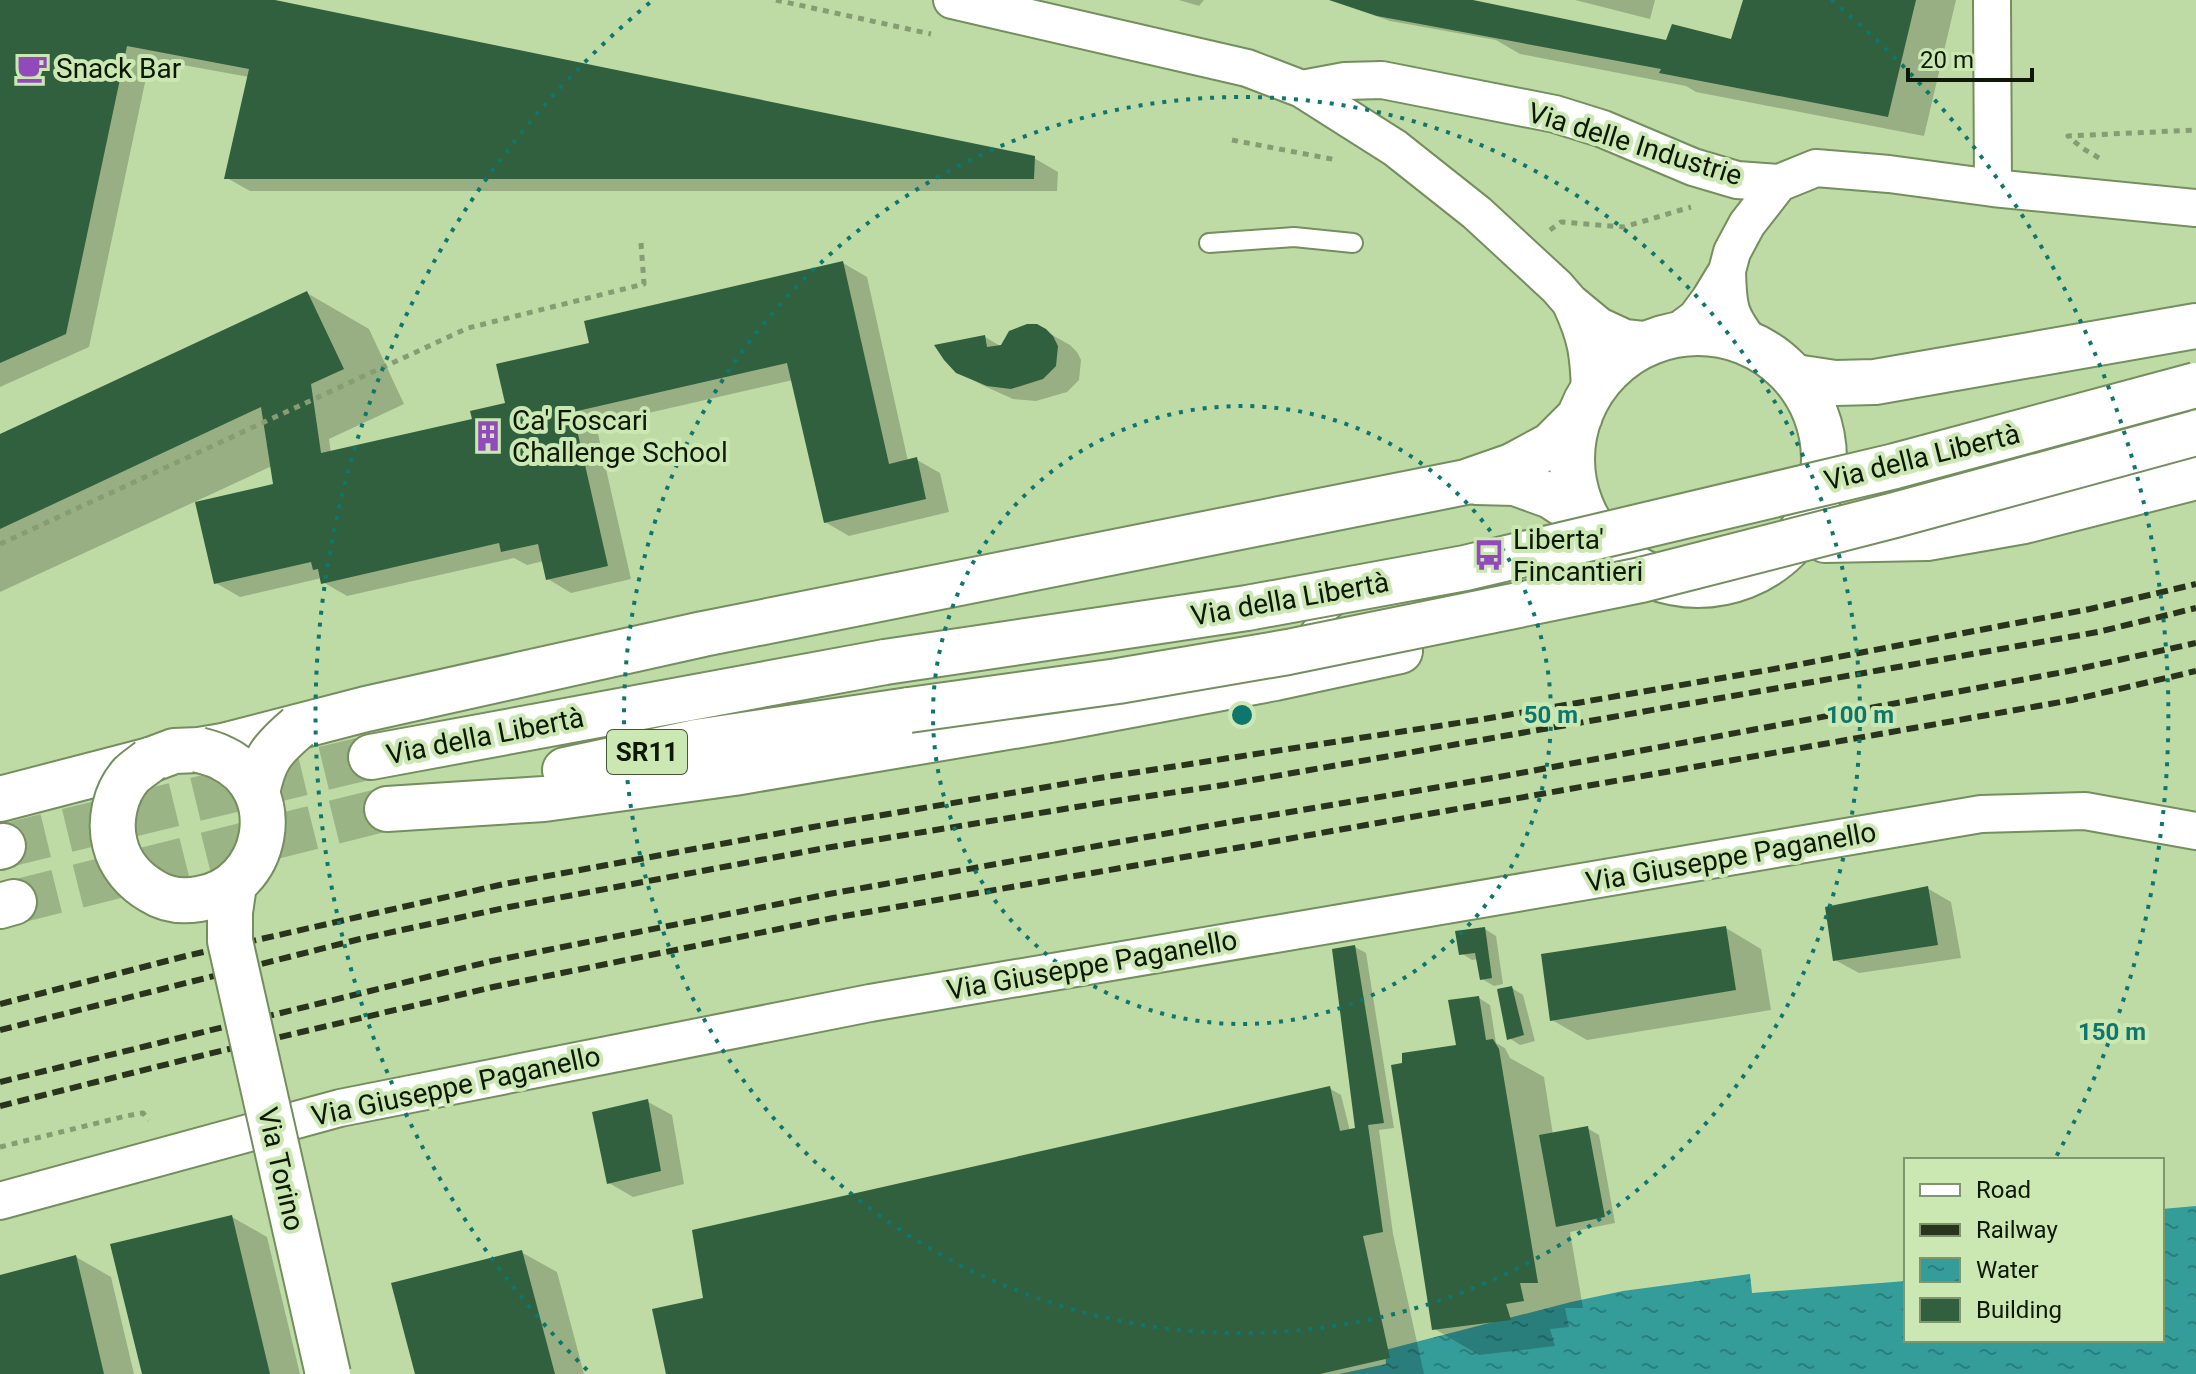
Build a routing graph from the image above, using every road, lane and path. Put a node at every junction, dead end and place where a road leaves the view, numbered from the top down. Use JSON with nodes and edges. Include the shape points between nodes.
{"nodes":[{"id":1,"x":952,"y":0,"type":"edge"},
{"id":2,"x":1992,"y":0,"type":"edge"},
{"id":3,"x":1302,"y":89,"type":"junction"},
{"id":4,"x":2196,"y":130,"type":"edge"},
{"id":5,"x":1232,"y":140,"type":"dead end"},
{"id":6,"x":1342,"y":160,"type":"dead end"},
{"id":7,"x":2108,"y":162,"type":"dead end"},
{"id":8,"x":1779,"y":183,"type":"junction"},
{"id":9,"x":1993,"y":188,"type":"junction"},
{"id":10,"x":1697,"y":205,"type":"dead end"},
{"id":11,"x":2196,"y":208,"type":"edge"},
{"id":12,"x":641,"y":243,"type":"dead end"},
{"id":13,"x":1209,"y":243,"type":"dead end"},
{"id":14,"x":1353,"y":243,"type":"dead end"},
{"id":15,"x":1518,"y":251,"type":"junction"},
{"id":16,"x":1727,"y":271,"type":"junction"},
{"id":17,"x":1570,"y":302,"type":"junction"},
{"id":18,"x":2196,"y":326,"type":"edge"},
{"id":19,"x":1662,"y":338,"type":"junction"},
{"id":20,"x":1752,"y":345,"type":"junction"},
{"id":21,"x":1795,"y":377,"type":"junction"},
{"id":22,"x":2196,"y":385,"type":"edge"},
{"id":23,"x":1585,"y":405,"type":"junction"},
{"id":24,"x":2196,"y":433,"type":"edge"},
{"id":25,"x":2196,"y":477,"type":"edge"},
{"id":26,"x":1466,"y":482,"type":"junction"},
{"id":27,"x":1588,"y":520,"type":"junction"},
{"id":28,"x":0,"y":544,"type":"edge"},
{"id":29,"x":1781,"y":554,"type":"junction"},
{"id":30,"x":1632,"y":565,"type":"junction"},
{"id":31,"x":1275,"y":678,"type":"junction"},
{"id":32,"x":298,"y":727,"type":"junction"},
{"id":33,"x":199,"y":750,"type":"junction"},
{"id":34,"x":371,"y":757,"type":"tunnel mouth"},
{"id":35,"x":150,"y":760,"type":"junction"},
{"id":36,"x":257,"y":793,"type":"junction"},
{"id":37,"x":0,"y":799,"type":"edge"},
{"id":38,"x":2196,"y":831,"type":"edge"},
{"id":39,"x":234,"y":885,"type":"junction"},
{"id":40,"x":188,"y":901,"type":"junction"},
{"id":41,"x":235,"y":964,"type":"junction"},
{"id":42,"x":0,"y":1201,"type":"edge"},
{"id":43,"x":328,"y":1374,"type":"edge"}],
"edges":[{"from":1,"to":3,"type":"street","via":[[1247,68]]},
{"from":2,"to":9,"type":"street"},
{"from":3,"to":8,"type":"street","name":"Via delle Industrie","via":[[1382,80],[1555,114],[1693,167],[1737,180]]},
{"from":3,"to":15,"type":"street","via":[[1395,148]]},
{"from":4,"to":7,"type":"path","via":[[2068,136]]},
{"from":5,"to":6,"type":"path"},
{"from":8,"to":9,"type":"street","name":"Via delle Industrie","via":[[1816,168]]},
{"from":8,"to":16,"type":"street","name":"Via delle Industrie","via":[[1747,224]]},
{"from":9,"to":11,"type":"street","name":"Via delle Industrie"},
{"from":10,"to":15,"type":"path","via":[[1624,227],[1561,222]]},
{"from":12,"to":28,"type":"path","via":[[644,284],[468,328]]},
{"from":13,"to":14,"type":"lane","via":[[1294,237]]},
{"from":15,"to":17,"type":"street"},
{"from":16,"to":19,"type":"street","name":"Via delle Industrie","via":[[1696,318]]},
{"from":16,"to":20,"type":"street","name":"Via delle Industrie","via":[[1734,322]]},
{"from":17,"to":19,"type":"street","via":[[1599,326],[1625,338]]},
{"from":17,"to":23,"type":"street","via":[[1589,355]]},
{"from":18,"to":21,"type":"main road","via":[[1875,382]]},
{"from":19,"to":20,"type":"main road","via":[[1691,332],[1731,336]]},
{"from":19,"to":23,"type":"main road","via":[[1623,356]]},
{"from":20,"to":21,"type":"main road"},
{"from":21,"to":29,"type":"main road","via":[[1815,410],[1824,448],[1821,488],[1806,524]]},
{"from":22,"to":34,"type":"main road","name":"Via della Libertà","number":"SR11","bridge":true,"via":[[1895,466],[1465,568],[1247,608],[885,662]]},
{"from":23,"to":26,"type":"main road","name":"Via della Libertà","via":[[1551,445]]},
{"from":23,"to":27,"type":"main road","via":[[1573,436],[1572,470]]},
{"from":24,"to":31,"type":"main road","name":"Via della Libertà","number":"SR11","bridge":true,"via":[[1641,580],[1288,652],[696,742],[387,809],[544,799],[734,773]]},
{"from":25,"to":29,"type":"main road","via":[[2024,521],[1927,538],[1805,543]]},
{"from":26,"to":27,"type":"main road","name":"Via della Libertà","via":[[1515,483],[1551,496]]},
{"from":26,"to":32,"type":"main road","name":"Via della Libertà","via":[[718,631]]},
{"from":27,"to":30,"type":"main road"},
{"from":29,"to":30,"type":"main road","via":[[1751,574],[1717,584],[1681,584]]},
{"from":30,"to":31,"type":"main road","via":[[1627,578],[1519,623]]},
{"from":30,"to":31,"type":"lane","via":[[1587,542],[1553,537],[1395,570],[1362,584],[1317,621]]},
{"from":32,"to":33,"type":"main road","name":"Via della Libertà","bridge":true},
{"from":32,"to":36,"type":"main road","bridge":true,"via":[[275,747],[262,769]]},
{"from":33,"to":35,"type":"main road","via":[[174,751]]},
{"from":33,"to":36,"type":"main road","bridge":true,"via":[[223,758]]},
{"from":35,"to":37,"type":"main road"},
{"from":35,"to":40,"type":"main road","bridge":true,"via":[[130,776],[118,797],[112,821],[115,845],[125,867],[142,885],[162,898]]},
{"from":36,"to":39,"type":"main road","bridge":true,"via":[[264,818],[261,843],[251,867]]},
{"from":38,"to":42,"type":"street","name":"Via Giuseppe Paganello","via":[[2085,811],[1981,814],[855,1006],[340,1108]]},
{"from":39,"to":40,"type":"main road","bridge":true,"via":[[212,897]]},
{"from":39,"to":41,"type":"main road","name":"Via Torino","bridge":true,"via":[[230,941]]},
{"from":40,"to":41,"type":"main road","name":"Via Torino","bridge":true},
{"from":41,"to":43,"type":"main road","name":"Via Torino","bridge":true}]}
